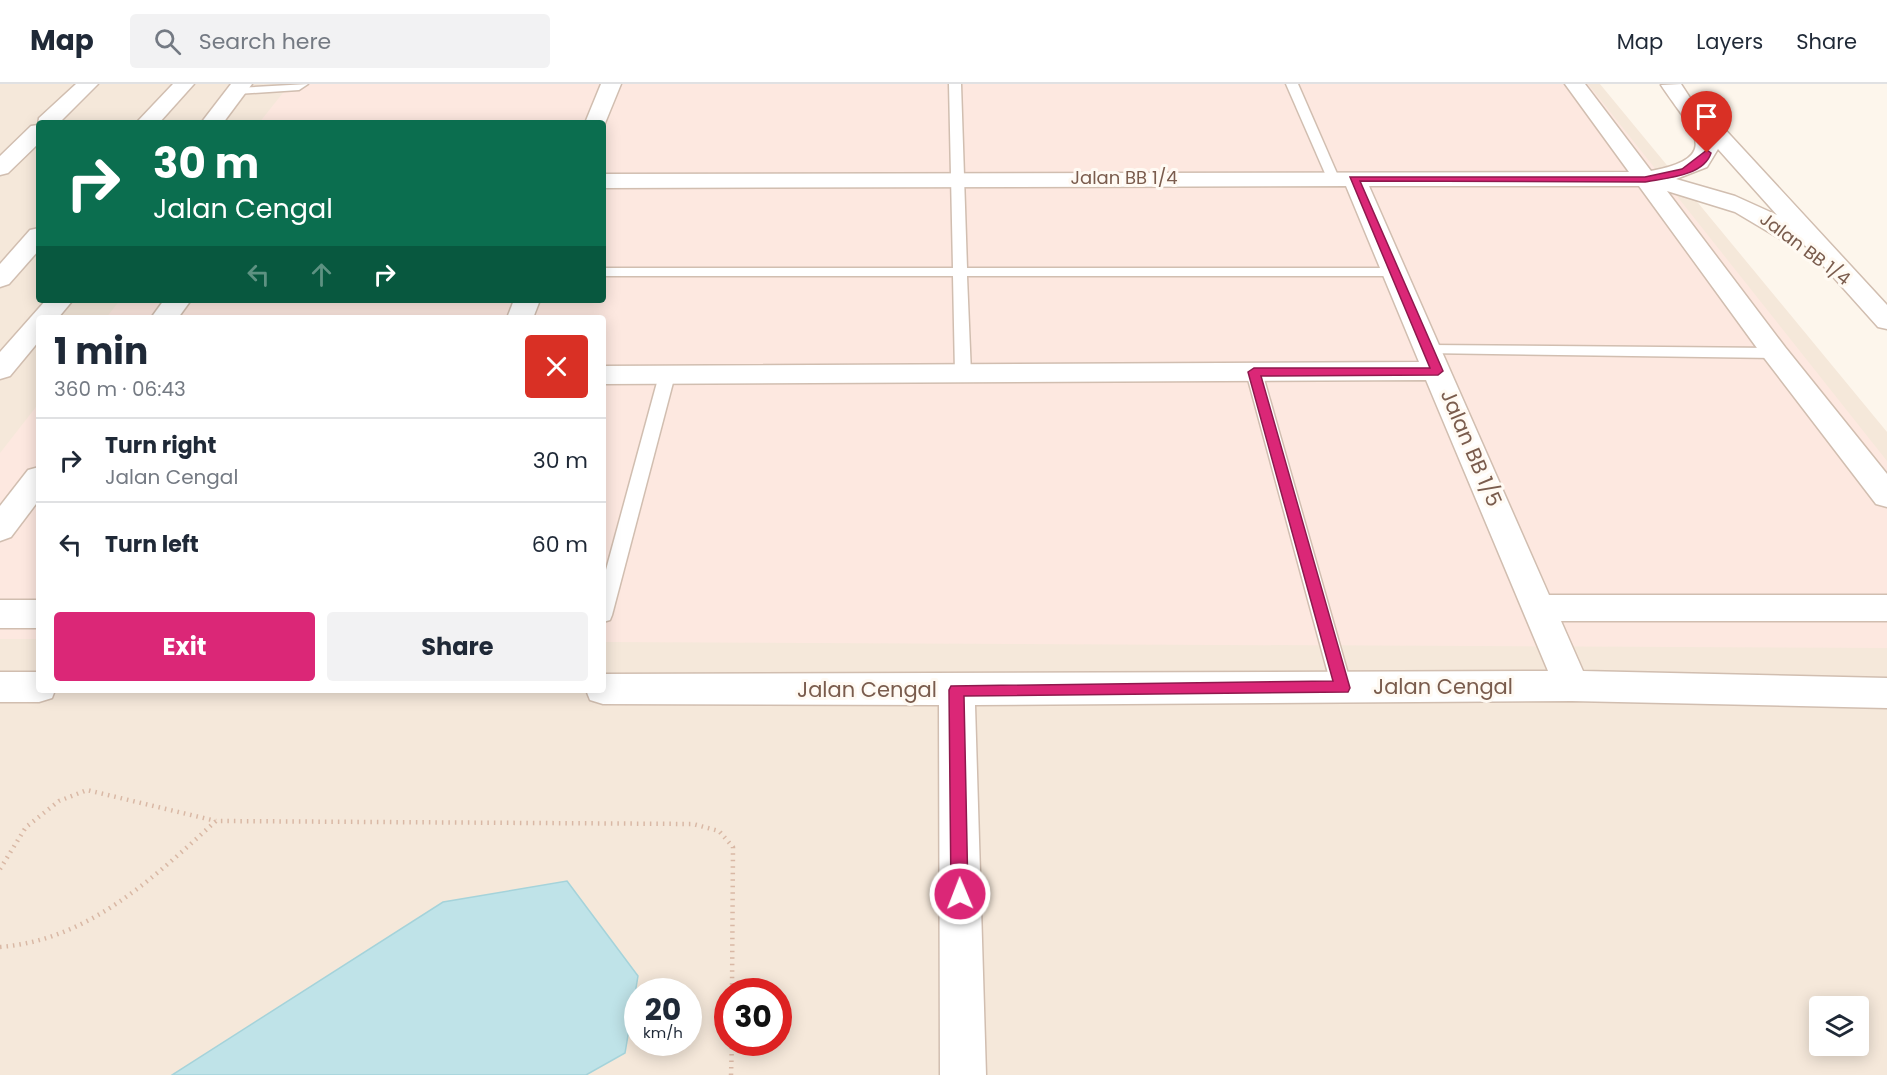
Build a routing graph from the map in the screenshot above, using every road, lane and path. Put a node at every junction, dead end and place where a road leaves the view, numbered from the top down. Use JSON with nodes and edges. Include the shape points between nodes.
{"nodes":[{"id":1,"x":88,"y":84,"type":"edge"},
{"id":2,"x":184,"y":84,"type":"edge"},
{"id":3,"x":302,"y":84,"type":"edge"},
{"id":4,"x":611,"y":84,"type":"edge"},
{"id":5,"x":955,"y":84,"type":"edge"},
{"id":6,"x":1292,"y":84,"type":"edge"},
{"id":7,"x":1575,"y":84,"type":"edge"},
{"id":8,"x":1670,"y":84,"type":"edge"},
{"id":9,"x":240,"y":87,"type":"edge"},
{"id":10,"x":50,"y":120,"type":"edge"},
{"id":11,"x":150,"y":120,"type":"edge"},
{"id":12,"x":214,"y":120,"type":"edge"},
{"id":13,"x":597,"y":120,"type":"edge"},
{"id":14,"x":33,"y":136,"type":"edge"},
{"id":15,"x":0,"y":142,"type":"edge"},
{"id":16,"x":0,"y":168,"type":"edge"},
{"id":17,"x":957,"y":178,"type":"junction"},
{"id":18,"x":1343,"y":178,"type":"junction"},
{"id":19,"x":1645,"y":179,"type":"junction"},
{"id":20,"x":606,"y":181,"type":"edge"},
{"id":21,"x":36,"y":236,"type":"edge"},
{"id":22,"x":36,"y":238,"type":"edge"},
{"id":23,"x":0,"y":247,"type":"edge"},
{"id":24,"x":606,"y":272,"type":"edge"},
{"id":25,"x":960,"y":272,"type":"junction"},
{"id":26,"x":1395,"y":273,"type":"junction"},
{"id":27,"x":0,"y":279,"type":"edge"},
{"id":28,"x":1859,"y":290,"type":"junction"},
{"id":29,"x":57,"y":303,"type":"edge"},
{"id":30,"x":176,"y":303,"type":"edge"},
{"id":31,"x":47,"y":315,"type":"edge"},
{"id":32,"x":166,"y":315,"type":"edge"},
{"id":33,"x":1887,"y":321,"type":"edge"},
{"id":34,"x":36,"y":328,"type":"edge"},
{"id":35,"x":1775,"y":353,"type":"junction"},
{"id":36,"x":1433,"y":361,"type":"junction"},
{"id":37,"x":0,"y":370,"type":"edge"},
{"id":38,"x":1254,"y":372,"type":"junction"},
{"id":39,"x":963,"y":374,"type":"junction"},
{"id":40,"x":606,"y":375,"type":"edge"},
{"id":41,"x":667,"y":375,"type":"junction"},
{"id":42,"x":36,"y":482,"type":"edge"},
{"id":43,"x":1887,"y":496,"type":"edge"},
{"id":44,"x":0,"y":529,"type":"edge"},
{"id":45,"x":606,"y":604,"type":"edge"},
{"id":46,"x":1538,"y":608,"type":"junction"},
{"id":47,"x":1887,"y":608,"type":"edge"},
{"id":48,"x":0,"y":614,"type":"edge"},
{"id":49,"x":36,"y":614,"type":"edge"},
{"id":50,"x":1572,"y":686,"type":"junction"},
{"id":51,"x":0,"y":687,"type":"edge"},
{"id":52,"x":36,"y":687,"type":"edge"},
{"id":53,"x":1342,"y":688,"type":"junction"},
{"id":54,"x":606,"y":689,"type":"edge"},
{"id":55,"x":957,"y":690,"type":"junction"},
{"id":56,"x":1887,"y":693,"type":"edge"},
{"id":57,"x":216,"y":821,"type":"junction"},
{"id":58,"x":0,"y":868,"type":"edge"},
{"id":59,"x":0,"y":947,"type":"edge"},
{"id":60,"x":732,"y":978,"type":"edge"},
{"id":61,"x":732,"y":1056,"type":"edge"},
{"id":62,"x":732,"y":1075,"type":"edge"},
{"id":63,"x":963,"y":1075,"type":"edge"}],
"edges":[{"from":1,"to":10,"type":"street"},
{"from":2,"to":11,"type":"street"},
{"from":3,"to":9,"type":"lane"},
{"from":4,"to":13,"type":"street"},
{"from":5,"to":17,"type":"lane"},
{"from":6,"to":18,"type":"lane"},
{"from":7,"to":19,"type":"street"},
{"from":8,"to":19,"type":"street","name":"Jalan BB 1/4","via":[[1705,136],[1707,153],[1684,172]]},
{"from":8,"to":28,"type":"street"},
{"from":9,"to":12,"type":"street"},
{"from":14,"to":15,"type":"street"},
{"from":14,"to":16,"type":"street"},
{"from":17,"to":18,"type":"street","name":"Jalan BB 1/4"},
{"from":17,"to":20,"type":"street","name":"Jalan BB 1/4"},
{"from":17,"to":25,"type":"lane"},
{"from":18,"to":19,"type":"street","name":"Jalan BB 1/4"},
{"from":18,"to":26,"type":"street","name":"Jalan BB 1/5"},
{"from":19,"to":28,"type":"street","name":"Jalan BB 1/4","via":[[1720,196],[1757,213],[1784,229]]},
{"from":19,"to":35,"type":"street"},
{"from":21,"to":23,"type":"street"},
{"from":22,"to":27,"type":"street"},
{"from":24,"to":25,"type":"lane"},
{"from":25,"to":26,"type":"lane"},
{"from":25,"to":39,"type":"lane"},
{"from":26,"to":36,"type":"street","name":"Jalan BB 1/5"},
{"from":28,"to":33,"type":"street"},
{"from":29,"to":31,"type":"street"},
{"from":30,"to":32,"type":"street"},
{"from":34,"to":37,"type":"street"},
{"from":35,"to":36,"type":"lane"},
{"from":35,"to":43,"type":"street"},
{"from":36,"to":38,"type":"street"},
{"from":36,"to":46,"type":"street","name":"Jalan BB 1/5"},
{"from":38,"to":39,"type":"street"},
{"from":38,"to":53,"type":"lane"},
{"from":39,"to":41,"type":"street"},
{"from":40,"to":41,"type":"street"},
{"from":41,"to":45,"type":"lane"},
{"from":42,"to":44,"type":"street"},
{"from":46,"to":47,"type":"street"},
{"from":46,"to":50,"type":"street","name":"Jalan BB 1/5"},
{"from":48,"to":49,"type":"street"},
{"from":50,"to":53,"type":"street","name":"Jalan Cengal"},
{"from":50,"to":56,"type":"street","name":"Jalan Cengal"},
{"from":51,"to":52,"type":"street"},
{"from":53,"to":55,"type":"street","name":"Jalan Cengal"},
{"from":54,"to":55,"type":"street","name":"Jalan Cengal"},
{"from":55,"to":63,"type":"street"},
{"from":57,"to":58,"type":"path","via":[[87,790],[59,801],[26,827]]},
{"from":57,"to":59,"type":"path","via":[[161,871],[78,928],[34,944]]},
{"from":57,"to":60,"type":"path","via":[[693,824],[719,831],[733,847]]},
{"from":61,"to":62,"type":"path"}]}
